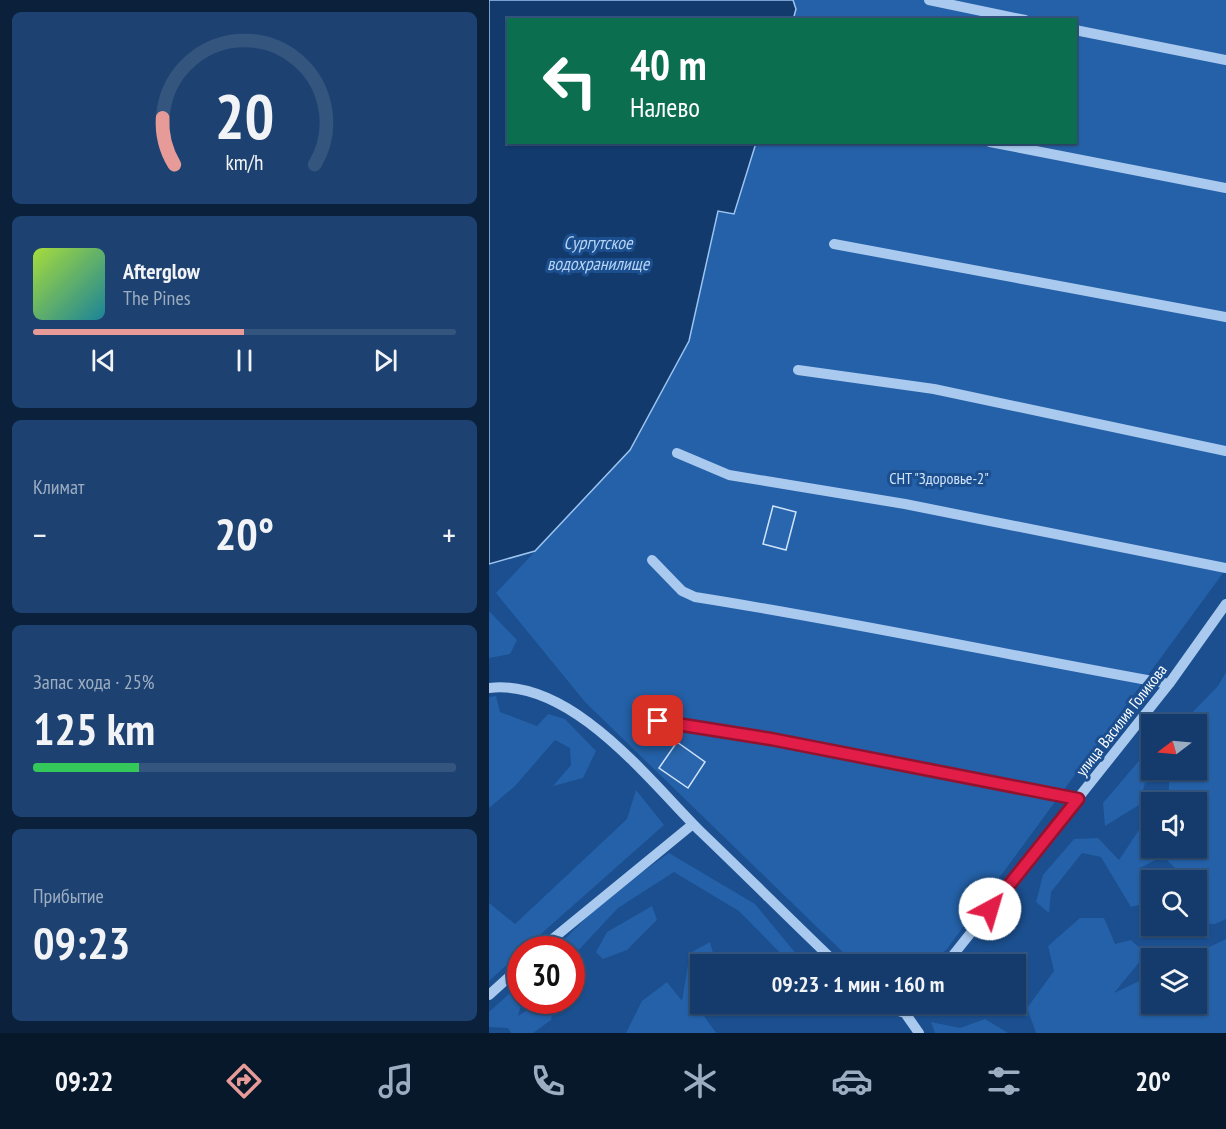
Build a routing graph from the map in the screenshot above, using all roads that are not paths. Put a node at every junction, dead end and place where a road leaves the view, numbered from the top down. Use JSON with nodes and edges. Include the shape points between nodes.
{"nodes":[{"id":1,"x":929,"y":0,"type":"edge"},
{"id":2,"x":1015,"y":18,"type":"edge"},
{"id":3,"x":1077,"y":30,"type":"edge"},
{"id":4,"x":1226,"y":60,"type":"edge"},
{"id":5,"x":1000,"y":144,"type":"edge"},
{"id":6,"x":1226,"y":188,"type":"edge"},
{"id":7,"x":834,"y":244,"type":"dead end"},
{"id":8,"x":1226,"y":316,"type":"edge"},
{"id":9,"x":798,"y":370,"type":"dead end"},
{"id":10,"x":1226,"y":451,"type":"edge"},
{"id":11,"x":678,"y":453,"type":"dead end"},
{"id":12,"x":652,"y":560,"type":"dead end"},
{"id":13,"x":1226,"y":568,"type":"edge"},
{"id":14,"x":1226,"y":604,"type":"edge"},
{"id":15,"x":1169,"y":684,"type":"junction"},
{"id":16,"x":489,"y":688,"type":"edge"},
{"id":17,"x":658,"y":721,"type":"dead end"},
{"id":18,"x":1078,"y":799,"type":"junction"},
{"id":19,"x":693,"y":824,"type":"junction"},
{"id":20,"x":556,"y":936,"type":"edge"},
{"id":21,"x":827,"y":954,"type":"edge"},
{"id":22,"x":954,"y":954,"type":"edge"},
{"id":23,"x":507,"y":979,"type":"edge"},
{"id":24,"x":489,"y":995,"type":"edge"},
{"id":25,"x":906,"y":1014,"type":"edge"},
{"id":26,"x":919,"y":1033,"type":"edge"}],
"edges":[{"from":1,"to":2,"type":"street"},
{"from":3,"to":4,"type":"street"},
{"from":5,"to":6,"type":"street"},
{"from":7,"to":8,"type":"street"},
{"from":9,"to":10,"type":"street","via":[[934,389]]},
{"from":11,"to":13,"type":"street","via":[[729,474],[905,504]]},
{"from":12,"to":15,"type":"street","via":[[682,591],[695,597],[836,619],[941,643]]},
{"from":14,"to":15,"type":"street","name":"улица Василия Голикова"},
{"from":15,"to":18,"type":"street","name":"улица Василия Голикова"},
{"from":16,"to":19,"type":"street","via":[[508,685],[562,705],[624,750]]},
{"from":17,"to":18,"type":"street"},
{"from":18,"to":22,"type":"street","name":"улица Василия Голикова"},
{"from":19,"to":20,"type":"street"},
{"from":19,"to":21,"type":"street"},
{"from":23,"to":24,"type":"street"},
{"from":25,"to":26,"type":"street"}]}
